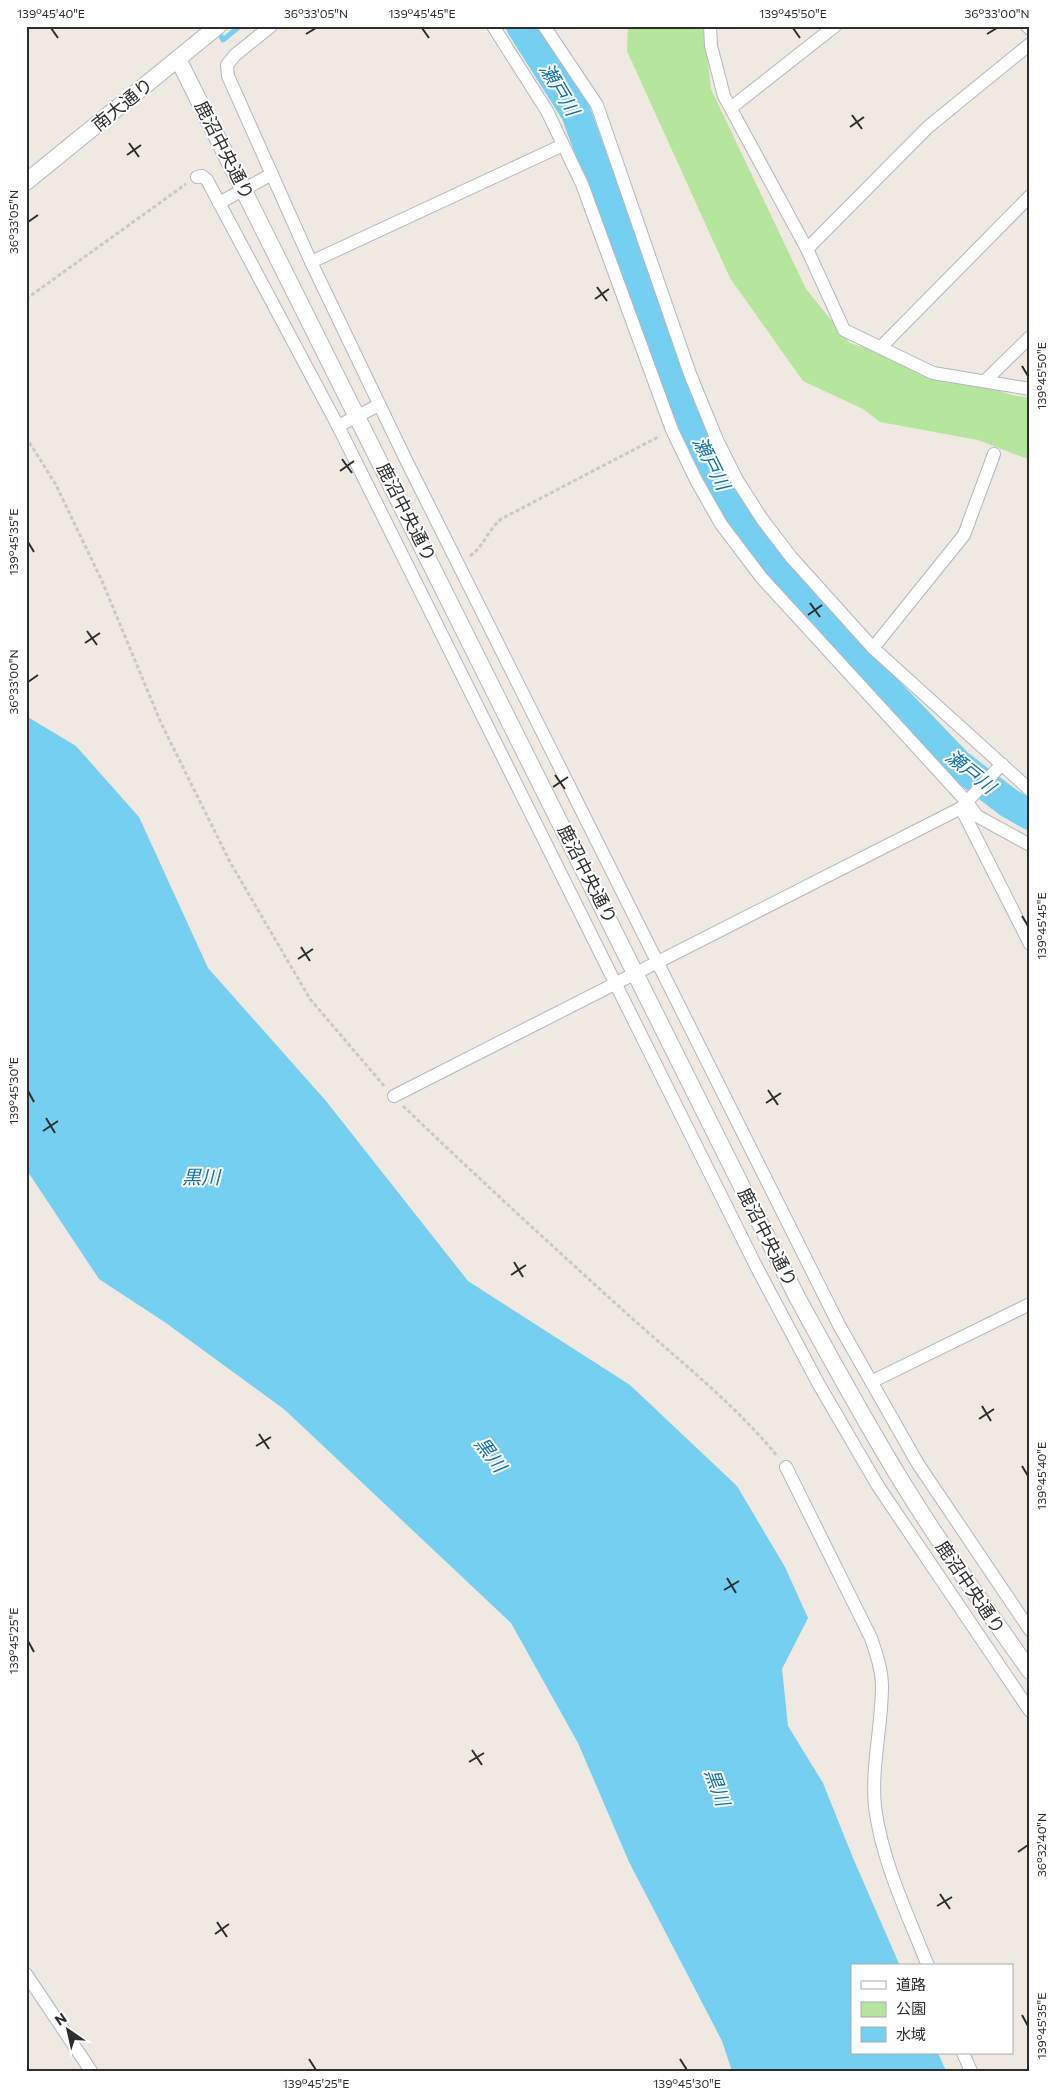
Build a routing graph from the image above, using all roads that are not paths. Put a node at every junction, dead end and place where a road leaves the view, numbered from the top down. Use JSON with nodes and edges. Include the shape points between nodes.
{"nodes":[{"id":1,"x":218,"y":26,"type":"edge"},
{"id":2,"x":270,"y":26,"type":"edge"},
{"id":3,"x":493,"y":26,"type":"edge"},
{"id":4,"x":544,"y":26,"type":"edge"},
{"id":5,"x":710,"y":26,"type":"edge"},
{"id":6,"x":835,"y":26,"type":"edge"},
{"id":7,"x":1030,"y":44,"type":"edge"},
{"id":8,"x":178,"y":59,"type":"junction"},
{"id":9,"x":732,"y":108,"type":"junction"},
{"id":10,"x":563,"y":145,"type":"junction"},
{"id":11,"x":272,"y":174,"type":"junction"},
{"id":12,"x":197,"y":177,"type":"road end"},
{"id":13,"x":26,"y":182,"type":"edge"},
{"id":14,"x":244,"y":188,"type":"junction"},
{"id":15,"x":1030,"y":196,"type":"edge"},
{"id":16,"x":219,"y":203,"type":"junction"},
{"id":17,"x":806,"y":249,"type":"junction"},
{"id":18,"x":311,"y":262,"type":"junction"},
{"id":19,"x":1030,"y":337,"type":"edge"},
{"id":20,"x":881,"y":347,"type":"junction"},
{"id":21,"x":985,"y":382,"type":"junction"},
{"id":22,"x":1030,"y":389,"type":"edge"},
{"id":23,"x":379,"y":405,"type":"junction"},
{"id":24,"x":358,"y":416,"type":"junction"},
{"id":25,"x":338,"y":426,"type":"junction"},
{"id":26,"x":994,"y":454,"type":"dead end"},
{"id":27,"x":873,"y":648,"type":"junction"},
{"id":28,"x":1002,"y":764,"type":"junction"},
{"id":29,"x":1030,"y":790,"type":"edge"},
{"id":30,"x":964,"y":805,"type":"junction"},
{"id":31,"x":1030,"y":845,"type":"edge"},
{"id":32,"x":1030,"y":944,"type":"edge"},
{"id":33,"x":657,"y":962,"type":"junction"},
{"id":34,"x":637,"y":972,"type":"junction"},
{"id":35,"x":615,"y":983,"type":"junction"},
{"id":36,"x":394,"y":1096,"type":"road end"},
{"id":37,"x":1030,"y":1304,"type":"edge"},
{"id":38,"x":871,"y":1382,"type":"junction"},
{"id":39,"x":786,"y":1467,"type":"road end"},
{"id":40,"x":1030,"y":1630,"type":"edge"},
{"id":41,"x":1030,"y":1672,"type":"edge"},
{"id":42,"x":1030,"y":1711,"type":"edge"},
{"id":43,"x":927,"y":1964,"type":"edge"},
{"id":44,"x":26,"y":1974,"type":"edge"},
{"id":45,"x":963,"y":2054,"type":"edge"},
{"id":46,"x":92,"y":2071,"type":"edge"},
{"id":47,"x":970,"y":2071,"type":"edge"}],
"edges":[{"from":1,"to":8,"type":"street","name":"南大通り"},
{"from":2,"to":11,"type":"street","via":[[227,65],[232,86]]},
{"from":3,"to":10,"type":"street","via":[[547,112]]},
{"from":4,"to":27,"type":"street","via":[[597,105],[690,374],[737,480],[791,557]]},
{"from":5,"to":9,"type":"street","via":[[711,46],[724,96]]},
{"from":6,"to":9,"type":"street"},
{"from":7,"to":17,"type":"street","via":[[928,127]]},
{"from":8,"to":13,"type":"street","name":"南大通り"},
{"from":8,"to":14,"type":"street","name":"鹿沼中央通り"},
{"from":9,"to":17,"type":"street"},
{"from":10,"to":18,"type":"street"},
{"from":10,"to":30,"type":"street","via":[[582,184],[672,430],[721,524],[761,577]]},
{"from":11,"to":14,"type":"street"},
{"from":11,"to":18,"type":"street"},
{"from":12,"to":16,"type":"street","via":[[207,180]]},
{"from":14,"to":16,"type":"street"},
{"from":14,"to":24,"type":"street","name":"鹿沼中央通り"},
{"from":15,"to":20,"type":"street"},
{"from":16,"to":25,"type":"street"},
{"from":17,"to":20,"type":"street","via":[[844,330]]},
{"from":18,"to":23,"type":"street"},
{"from":19,"to":21,"type":"street"},
{"from":20,"to":21,"type":"street","via":[[933,374]]},
{"from":21,"to":22,"type":"street"},
{"from":23,"to":24,"type":"street"},
{"from":23,"to":33,"type":"street"},
{"from":24,"to":25,"type":"street"},
{"from":24,"to":34,"type":"street","name":"鹿沼中央通り"},
{"from":25,"to":35,"type":"street"},
{"from":26,"to":27,"type":"street","via":[[964,535]]},
{"from":27,"to":28,"type":"street"},
{"from":28,"to":29,"type":"street"},
{"from":28,"to":30,"type":"street"},
{"from":30,"to":31,"type":"street","via":[[977,816]]},
{"from":30,"to":32,"type":"street"},
{"from":30,"to":33,"type":"street"},
{"from":33,"to":34,"type":"street"},
{"from":33,"to":38,"type":"street","via":[[806,1262]]},
{"from":34,"to":35,"type":"street"},
{"from":34,"to":41,"type":"street","name":"鹿沼中央通り","via":[[797,1297],[863,1417],[950,1557]]},
{"from":35,"to":36,"type":"street"},
{"from":35,"to":42,"type":"street","via":[[757,1268],[826,1398],[904,1526]]},
{"from":37,"to":38,"type":"street"},
{"from":38,"to":40,"type":"street","via":[[918,1464]]},
{"from":39,"to":43,"type":"street","via":[[871,1638],[878,1660],[882,1684],[875,1807],[902,1902]]},
{"from":44,"to":46,"type":"street"},
{"from":45,"to":47,"type":"street"}]}
